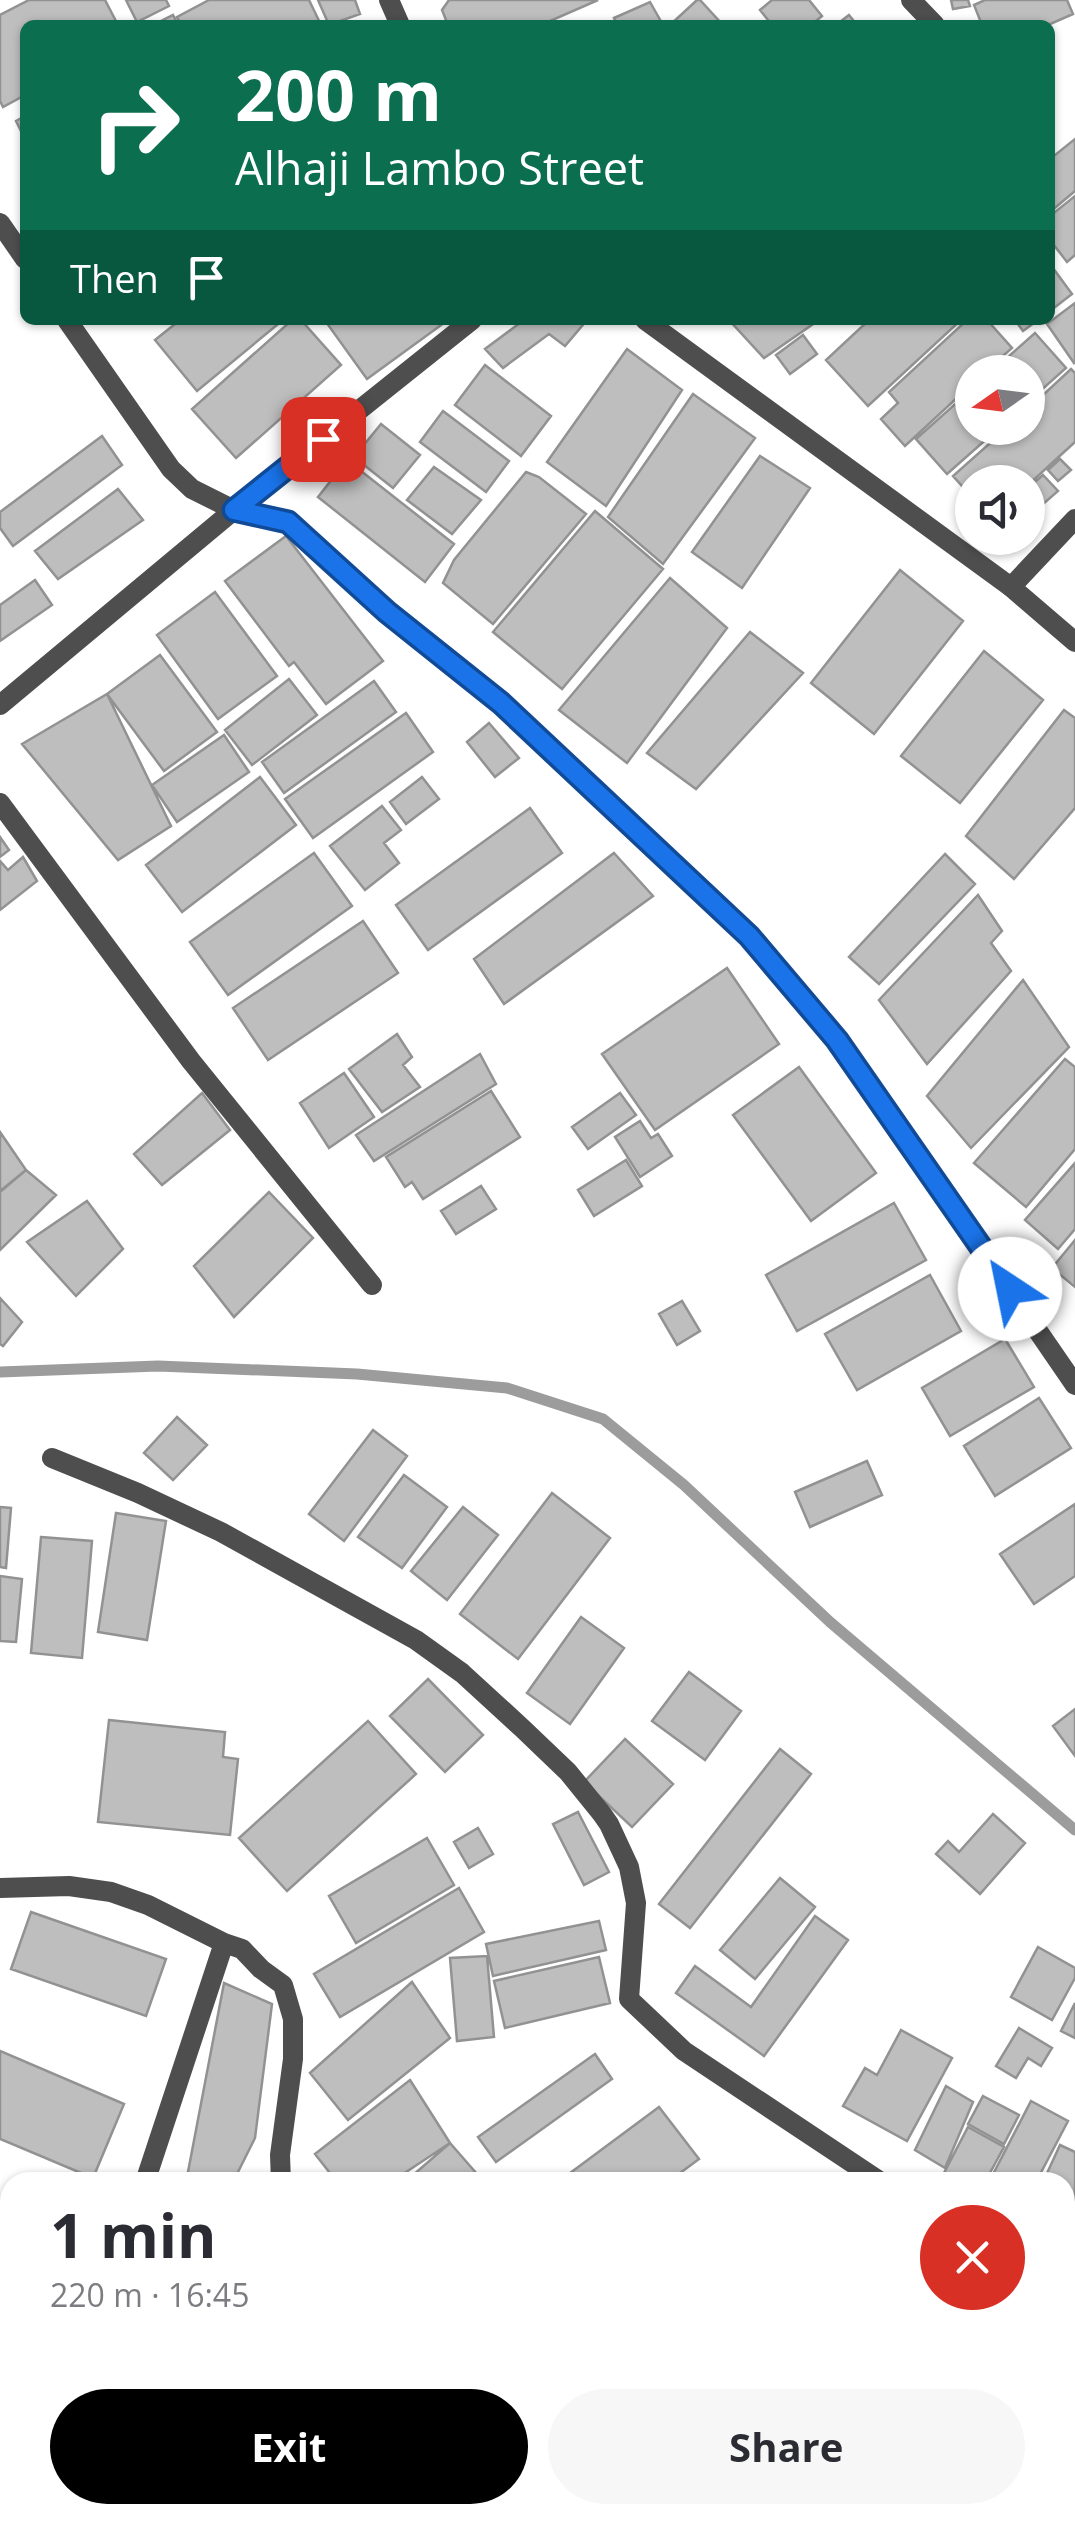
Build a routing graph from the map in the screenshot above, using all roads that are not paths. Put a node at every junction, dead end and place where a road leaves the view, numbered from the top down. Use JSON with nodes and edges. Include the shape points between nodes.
{"nodes":[{"id":1,"x":911,"y":0,"type":"edge"},
{"id":2,"x":930,"y":20,"type":"edge"},
{"id":3,"x":0,"y":223,"type":"edge"},
{"id":4,"x":20,"y":252,"type":"edge"},
{"id":5,"x":71,"y":325,"type":"edge"},
{"id":6,"x":466,"y":325,"type":"edge"},
{"id":7,"x":652,"y":325,"type":"edge"},
{"id":8,"x":234,"y":510,"type":"junction"},
{"id":9,"x":1075,"y":519,"type":"edge"},
{"id":10,"x":1010,"y":587,"type":"junction"},
{"id":11,"x":1075,"y":642,"type":"edge"},
{"id":12,"x":0,"y":705,"type":"edge"},
{"id":13,"x":0,"y":802,"type":"edge"},
{"id":14,"x":372,"y":1285,"type":"dead end"},
{"id":15,"x":1075,"y":1385,"type":"edge"},
{"id":16,"x":52,"y":1458,"type":"dead end"},
{"id":17,"x":0,"y":1888,"type":"edge"},
{"id":18,"x":224,"y":1943,"type":"junction"},
{"id":19,"x":148,"y":2172,"type":"edge"},
{"id":20,"x":281,"y":2172,"type":"edge"},
{"id":21,"x":866,"y":2172,"type":"edge"}],
"edges":[{"from":1,"to":2,"type":"street"},
{"from":3,"to":4,"type":"street"},
{"from":5,"to":8,"type":"street","via":[[171,468],[192,489]]},
{"from":6,"to":8,"type":"street"},
{"from":7,"to":10,"type":"street"},
{"from":8,"to":12,"type":"street"},
{"from":8,"to":15,"type":"street","via":[[288,522],[501,703],[749,936],[837,1040]]},
{"from":9,"to":10,"type":"street"},
{"from":10,"to":11,"type":"street"},
{"from":13,"to":14,"type":"street","via":[[191,1062]]},
{"from":16,"to":21,"type":"street","via":[[222,1532],[416,1640],[462,1674],[568,1772],[610,1824],[636,1903],[629,1999],[684,2051]]},
{"from":17,"to":18,"type":"street","via":[[111,1892]]},
{"from":18,"to":19,"type":"street"},
{"from":18,"to":20,"type":"street","via":[[242,1949],[283,1986],[292,2020]]}]}
